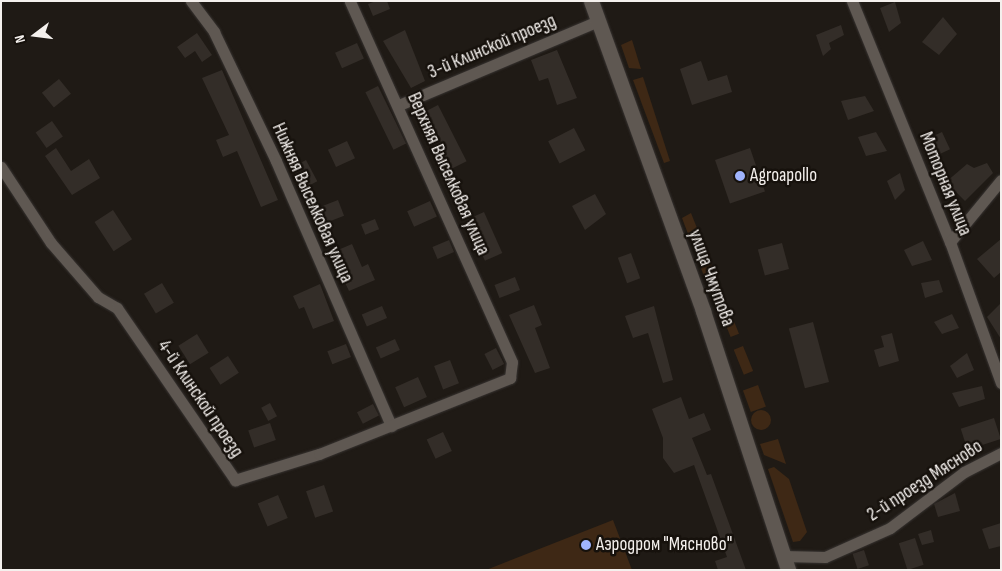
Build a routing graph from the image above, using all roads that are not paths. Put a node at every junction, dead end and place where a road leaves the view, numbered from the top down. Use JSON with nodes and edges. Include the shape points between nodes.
{"nodes":[{"id":1,"x":191,"y":1,"type":"edge"},
{"id":2,"x":350,"y":1,"type":"edge"},
{"id":3,"x":591,"y":1,"type":"edge"},
{"id":4,"x":852,"y":1,"type":"edge"},
{"id":5,"x":598,"y":21,"type":"junction"},
{"id":6,"x":399,"y":105,"type":"junction"},
{"id":7,"x":1,"y":167,"type":"edge"},
{"id":8,"x":1001,"y":180,"type":"edge"},
{"id":9,"x":950,"y":242,"type":"junction"},
{"id":10,"x":512,"y":362,"type":"joint"},
{"id":11,"x":1001,"y":383,"type":"edge"},
{"id":12,"x":391,"y":426,"type":"junction"},
{"id":13,"x":1001,"y":454,"type":"edge"},
{"id":14,"x":785,"y":563,"type":"edge"}],
"edges":[{"from":1,"to":12,"type":"street","name":"Нижняя Выселковая улица","via":[[214,32],[276,161]]},
{"from":2,"to":6,"type":"street","name":"Верхняя Выселковая улица"},
{"from":3,"to":5,"type":"main road","name":"улица Чмутова"},
{"from":4,"to":9,"type":"street","name":"Моторная улица"},
{"from":5,"to":6,"type":"street","name":"3-й Клинской проезд"},
{"from":5,"to":14,"type":"main road","name":"улица Чмутова","via":[[703,311]]},
{"from":6,"to":10,"type":"street","name":"Верхняя Выселковая улица"},
{"from":7,"to":12,"type":"street","name":"4-й Клинской проезд","via":[[51,243],[98,297],[117,308],[234,480]]},
{"from":8,"to":9,"type":"street"},
{"from":9,"to":11,"type":"street","name":"Моторная улица"},
{"from":10,"to":12,"type":"street","name":"4-й Клинской проезд","via":[[510,378]]},
{"from":13,"to":14,"type":"street","name":"2-й проезд Мясново","via":[[964,472],[890,528],[824,557]]}]}
